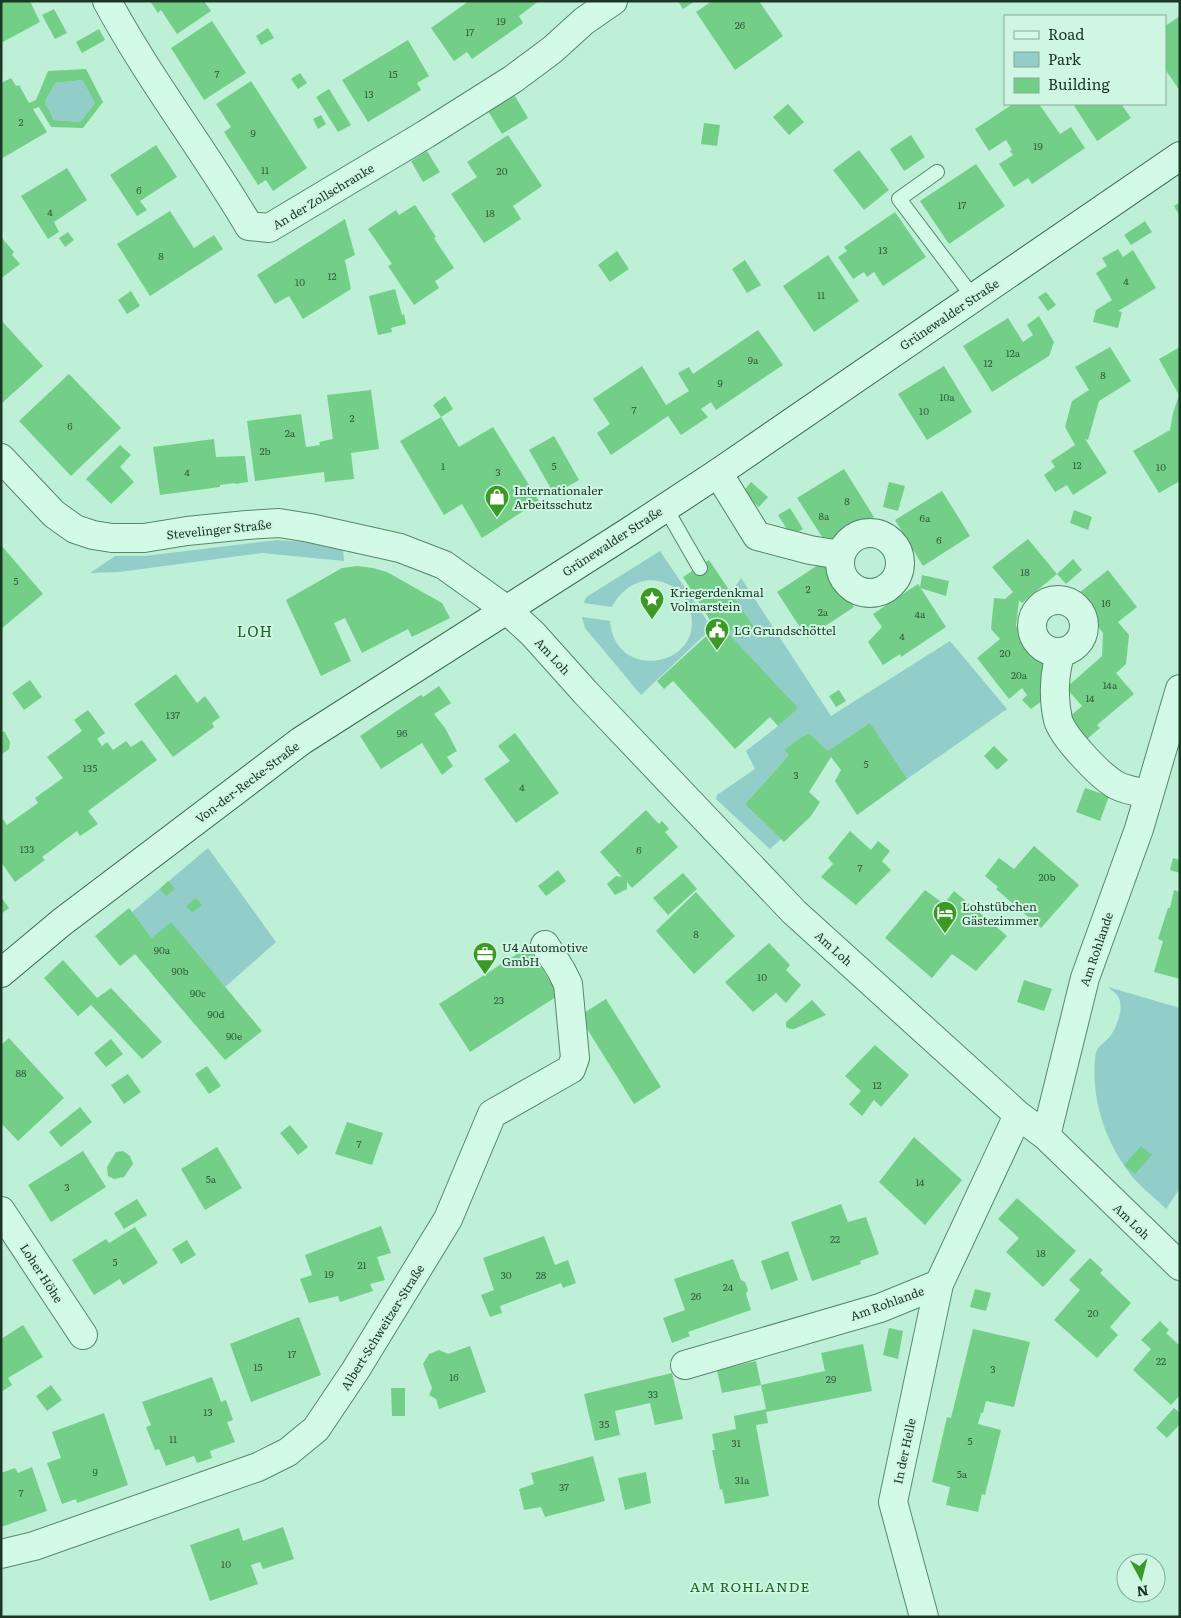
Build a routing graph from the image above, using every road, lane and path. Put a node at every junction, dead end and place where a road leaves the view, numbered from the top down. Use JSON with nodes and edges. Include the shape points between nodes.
{"nodes":[{"id":1,"x":107,"y":1,"type":"edge"},
{"id":2,"x":612,"y":1,"type":"edge"},
{"id":3,"x":577,"y":11,"type":"edge"},
{"id":4,"x":1180,"y":156,"type":"edge"},
{"id":5,"x":937,"y":172,"type":"dead end"},
{"id":6,"x":973,"y":297,"type":"junction"},
{"id":7,"x":1,"y":458,"type":"edge"},
{"id":8,"x":718,"y":473,"type":"junction"},
{"id":9,"x":665,"y":507,"type":"junction"},
{"id":10,"x":841,"y":555,"type":"dead end"},
{"id":11,"x":700,"y":568,"type":"dead end"},
{"id":12,"x":507,"y":610,"type":"junction"},
{"id":13,"x":1061,"y":652,"type":"dead end"},
{"id":14,"x":1180,"y":689,"type":"edge"},
{"id":15,"x":1149,"y":794,"type":"junction"},
{"id":16,"x":545,"y":945,"type":"dead end"},
{"id":17,"x":1,"y":973,"type":"edge"},
{"id":18,"x":1018,"y":1115,"type":"junction"},
{"id":19,"x":1046,"y":1136,"type":"junction"},
{"id":20,"x":1,"y":1211,"type":"edge"},
{"id":21,"x":1180,"y":1266,"type":"edge"},
{"id":22,"x":939,"y":1284,"type":"junction"},
{"id":23,"x":83,"y":1335,"type":"dead end"},
{"id":24,"x":684,"y":1365,"type":"dead end"},
{"id":25,"x":1,"y":1554,"type":"edge"},
{"id":26,"x":924,"y":1617,"type":"edge"}],
"edges":[{"from":1,"to":3,"type":"street","name":"An der Zollschranke","via":[[168,103],[249,226],[268,228],[513,79],[552,50]]},
{"from":2,"to":3,"type":"street","name":"An der Zollschranke"},
{"from":4,"to":6,"type":"street","name":"Grünewalder Straße"},
{"from":5,"to":6,"type":"lane","via":[[899,198]]},
{"from":6,"to":8,"type":"street","name":"Grünewalder Straße"},
{"from":7,"to":12,"type":"street","name":"Stevelinger Straße","via":[[54,514],[74,529],[93,535],[144,538],[279,523],[310,528],[400,548],[444,565]]},
{"from":8,"to":9,"type":"street","name":"Grünewalder Straße"},
{"from":8,"to":10,"type":"street","via":[[757,536]]},
{"from":9,"to":11,"type":"lane"},
{"from":9,"to":12,"type":"street","name":"Grünewalder Straße"},
{"from":12,"to":17,"type":"street","name":"Von-der-Recke-Straße","via":[[301,741],[62,922]]},
{"from":12,"to":18,"type":"street","name":"Am Loh","via":[[794,912]]},
{"from":13,"to":15,"type":"street","via":[[1055,693],[1058,721],[1100,773],[1117,786]]},
{"from":14,"to":15,"type":"street","name":"Am Rohlande"},
{"from":15,"to":19,"type":"street","name":"Am Rohlande","via":[[1086,978]]},
{"from":16,"to":25,"type":"street","name":"Albert-Schweitzer-Straße","via":[[568,984],[575,1058],[571,1068],[492,1114],[448,1219],[355,1372],[316,1429],[288,1452],[258,1466],[34,1546]]},
{"from":18,"to":19,"type":"street","name":"Am Loh"},
{"from":18,"to":22,"type":"street","name":"Am Rohlande"},
{"from":19,"to":21,"type":"street","name":"Am Loh"},
{"from":20,"to":23,"type":"street","name":"Loher Höhe"},
{"from":22,"to":24,"type":"street","name":"Am Rohlande","via":[[880,1308]]},
{"from":22,"to":26,"type":"street","name":"In der Helle","via":[[893,1502]]}]}
